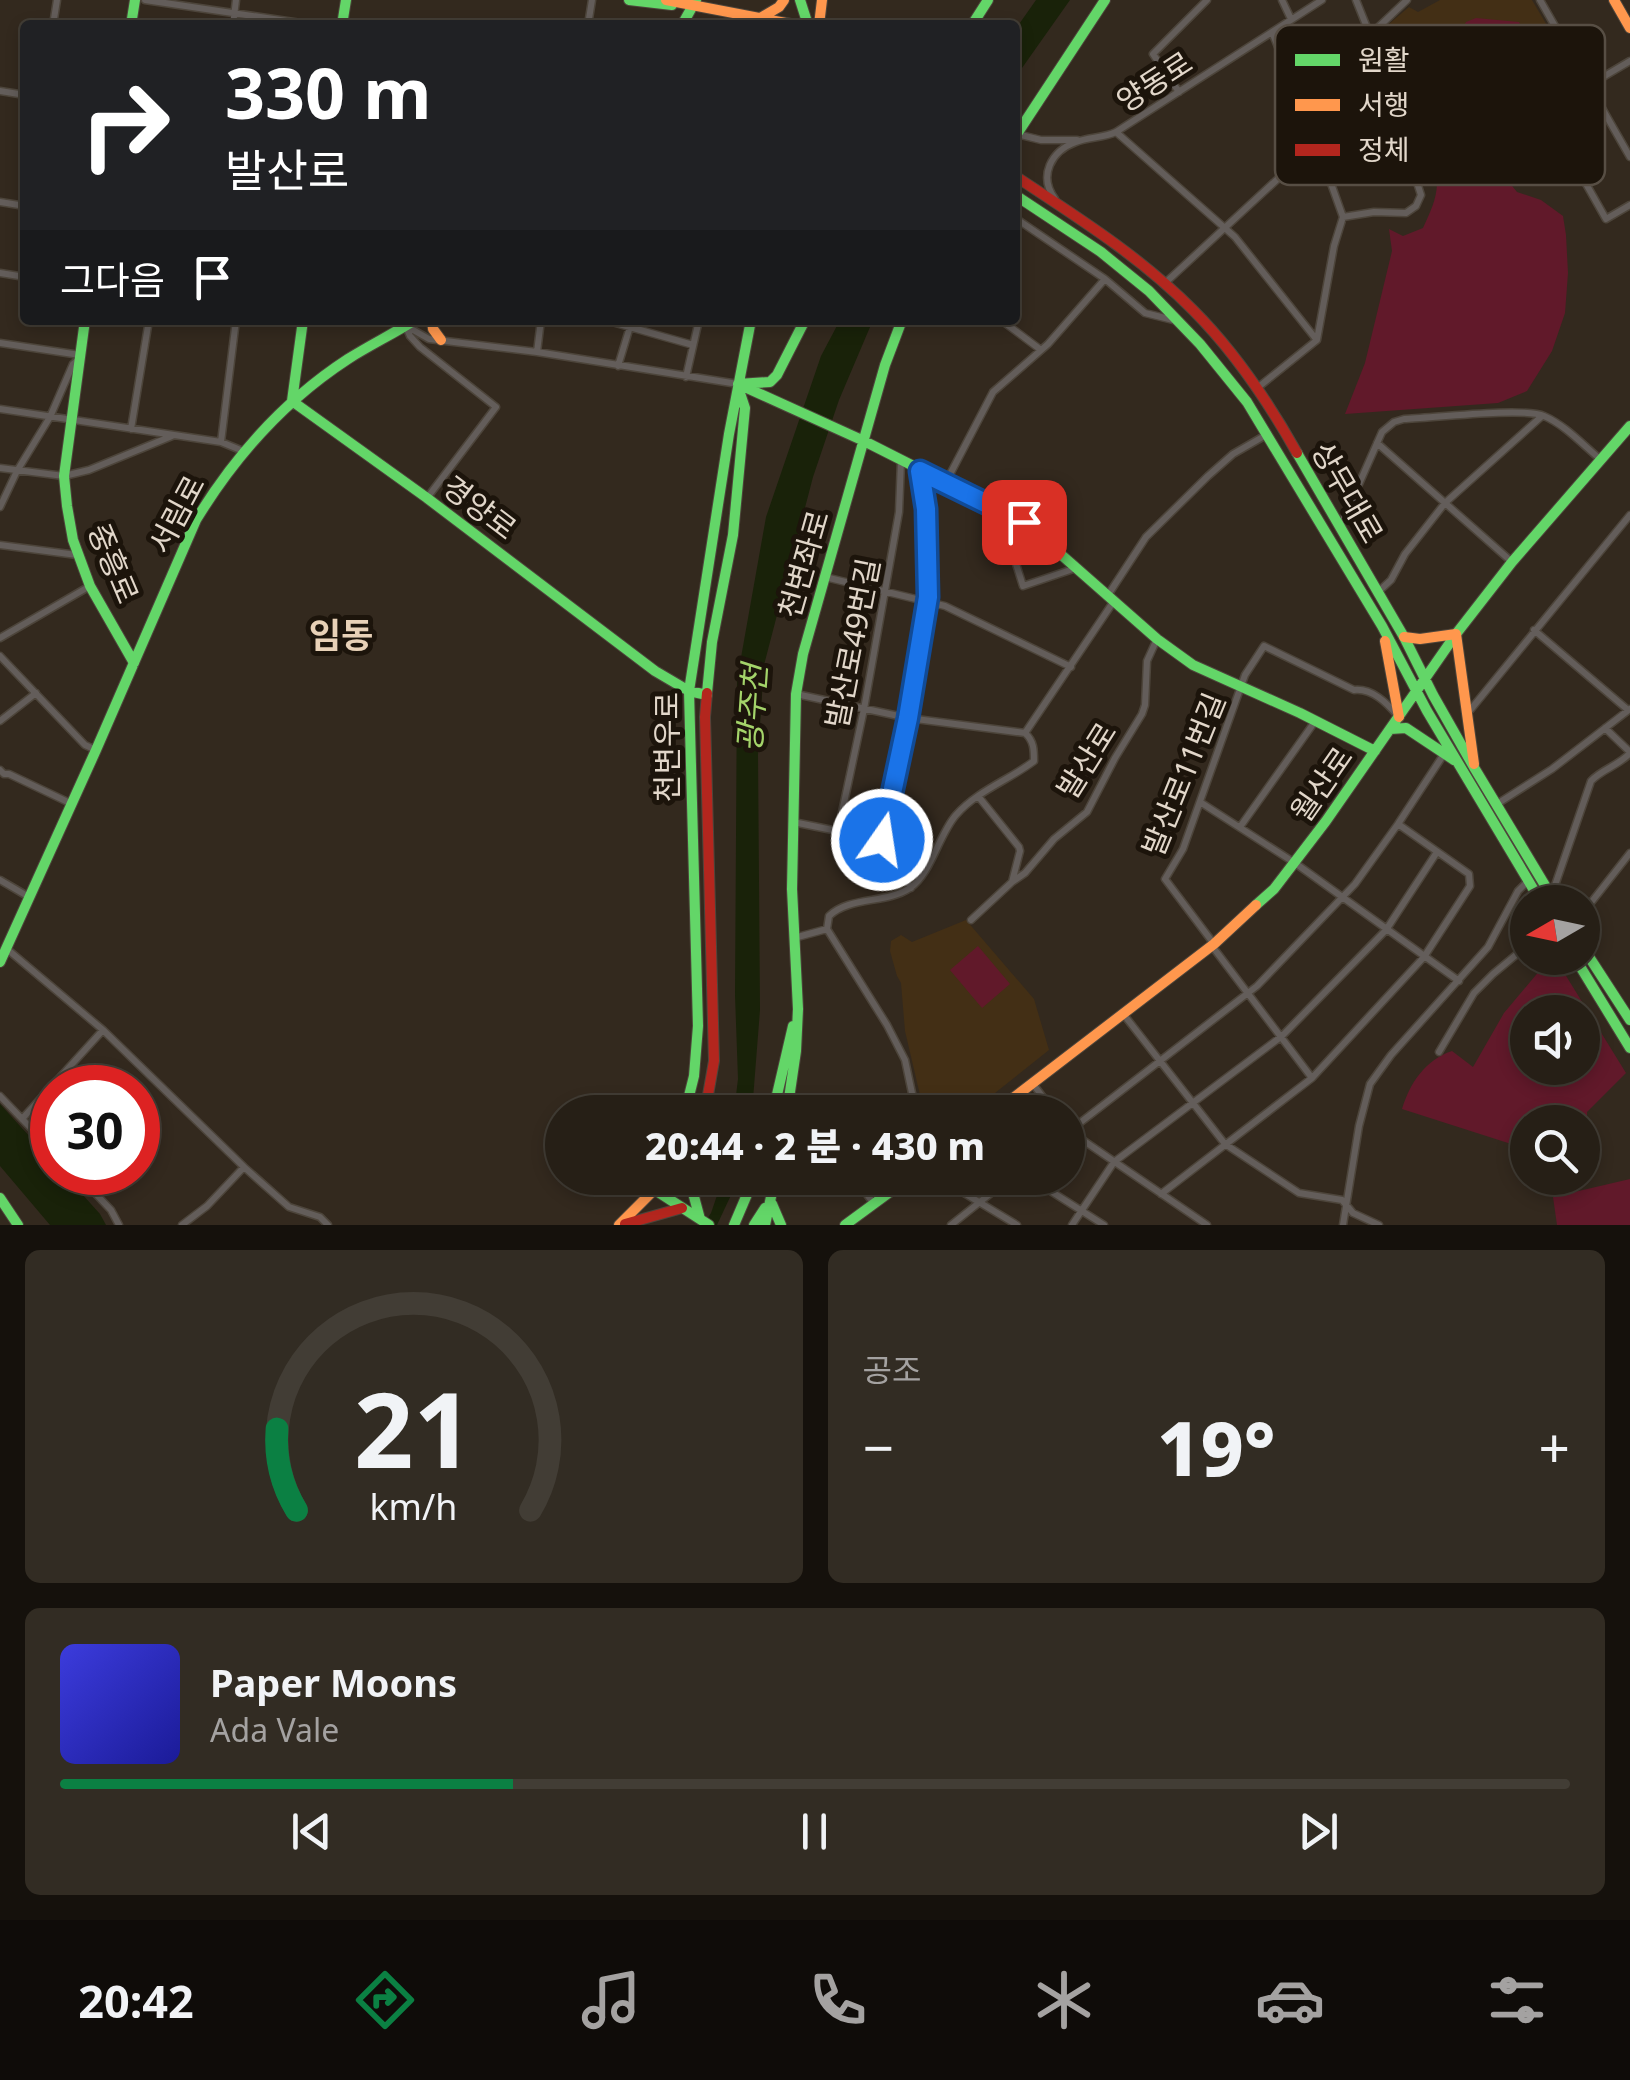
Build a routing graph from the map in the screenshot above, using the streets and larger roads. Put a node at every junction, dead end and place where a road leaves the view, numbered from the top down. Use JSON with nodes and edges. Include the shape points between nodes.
{"nodes":[{"id":1,"x":145,"y":0,"type":"edge"},
{"id":2,"x":236,"y":0,"type":"edge"},
{"id":3,"x":629,"y":0,"type":"edge"},
{"id":4,"x":666,"y":0,"type":"edge"},
{"id":5,"x":784,"y":0,"type":"edge"},
{"id":6,"x":1105,"y":0,"type":"edge"},
{"id":7,"x":1207,"y":0,"type":"edge"},
{"id":8,"x":1282,"y":0,"type":"edge"},
{"id":9,"x":1322,"y":0,"type":"edge"},
{"id":10,"x":1356,"y":0,"type":"edge"},
{"id":11,"x":1407,"y":0,"type":"edge"},
{"id":12,"x":1614,"y":0,"type":"edge"},
{"id":13,"x":1537,"y":1,"type":"edge"},
{"id":14,"x":694,"y":3,"type":"edge"},
{"id":15,"x":234,"y":12,"type":"junction"},
{"id":16,"x":1291,"y":19,"type":"junction"},
{"id":17,"x":233,"y":20,"type":"edge"},
{"id":18,"x":283,"y":20,"type":"edge"},
{"id":19,"x":751,"y":20,"type":"edge"},
{"id":20,"x":759,"y":20,"type":"edge"},
{"id":21,"x":1282,"y":25,"type":"edge"},
{"id":22,"x":1366,"y":25,"type":"edge"},
{"id":23,"x":1381,"y":25,"type":"edge"},
{"id":24,"x":1551,"y":25,"type":"edge"},
{"id":25,"x":1630,"y":28,"type":"edge"},
{"id":26,"x":1275,"y":30,"type":"edge"},
{"id":27,"x":1272,"y":32,"type":"junction"},
{"id":28,"x":1275,"y":39,"type":"edge"},
{"id":29,"x":1630,"y":62,"type":"edge"},
{"id":30,"x":1605,"y":76,"type":"edge"},
{"id":31,"x":1178,"y":92,"type":"junction"},
{"id":32,"x":1605,"y":115,"type":"edge"},
{"id":33,"x":1020,"y":130,"type":"edge"},
{"id":34,"x":1116,"y":132,"type":"junction"},
{"id":35,"x":1020,"y":137,"type":"edge"},
{"id":36,"x":1079,"y":140,"type":"junction"},
{"id":37,"x":1630,"y":157,"type":"edge"},
{"id":38,"x":1020,"y":179,"type":"edge"},
{"id":39,"x":1275,"y":182,"type":"edge"},
{"id":40,"x":1332,"y":185,"type":"edge"},
{"id":41,"x":1418,"y":185,"type":"edge"},
{"id":42,"x":1586,"y":185,"type":"edge"},
{"id":43,"x":1020,"y":198,"type":"edge"},
{"id":44,"x":1630,"y":205,"type":"edge"},
{"id":45,"x":1062,"y":208,"type":"junction"},
{"id":46,"x":1343,"y":217,"type":"junction"},
{"id":47,"x":1020,"y":221,"type":"edge"},
{"id":48,"x":1226,"y":228,"type":"junction"},
{"id":49,"x":1105,"y":279,"type":"junction"},
{"id":50,"x":1164,"y":284,"type":"junction"},
{"id":51,"x":1180,"y":322,"type":"junction"},
{"id":52,"x":84,"y":325,"type":"edge"},
{"id":53,"x":147,"y":325,"type":"edge"},
{"id":54,"x":235,"y":325,"type":"edge"},
{"id":55,"x":303,"y":325,"type":"edge"},
{"id":56,"x":406,"y":325,"type":"edge"},
{"id":57,"x":410,"y":325,"type":"edge"},
{"id":58,"x":412,"y":325,"type":"edge"},
{"id":59,"x":432,"y":325,"type":"edge"},
{"id":60,"x":540,"y":325,"type":"edge"},
{"id":61,"x":631,"y":325,"type":"edge"},
{"id":62,"x":633,"y":325,"type":"edge"},
{"id":63,"x":698,"y":325,"type":"edge"},
{"id":64,"x":750,"y":325,"type":"edge"},
{"id":65,"x":803,"y":325,"type":"edge"},
{"id":66,"x":900,"y":325,"type":"edge"},
{"id":67,"x":1008,"y":325,"type":"edge"},
{"id":68,"x":441,"y":340,"type":"junction"},
{"id":69,"x":1317,"y":340,"type":"junction"},
{"id":70,"x":0,"y":343,"type":"edge"},
{"id":71,"x":693,"y":345,"type":"junction"},
{"id":72,"x":1041,"y":350,"type":"junction"},
{"id":73,"x":536,"y":352,"type":"junction"},
{"id":74,"x":79,"y":357,"type":"junction"},
{"id":75,"x":618,"y":366,"type":"junction"},
{"id":76,"x":686,"y":376,"type":"junction"},
{"id":77,"x":738,"y":384,"type":"junction"},
{"id":78,"x":1256,"y":389,"type":"junction"},
{"id":79,"x":292,"y":402,"type":"junction"},
{"id":80,"x":0,"y":409,"type":"edge"},
{"id":81,"x":1544,"y":416,"type":"junction"},
{"id":82,"x":50,"y":417,"type":"junction"},
{"id":83,"x":72,"y":420,"type":"junction"},
{"id":84,"x":1630,"y":426,"type":"edge"},
{"id":85,"x":131,"y":429,"type":"junction"},
{"id":86,"x":1268,"y":433,"type":"junction"},
{"id":87,"x":174,"y":435,"type":"junction"},
{"id":88,"x":864,"y":441,"type":"junction"},
{"id":89,"x":221,"y":442,"type":"junction"},
{"id":90,"x":1377,"y":443,"type":"junction"},
{"id":91,"x":244,"y":451,"type":"junction"},
{"id":92,"x":1601,"y":460,"type":"junction"},
{"id":93,"x":901,"y":461,"type":"junction"},
{"id":94,"x":0,"y":468,"type":"edge"},
{"id":95,"x":17,"y":471,"type":"junction"},
{"id":96,"x":920,"y":471,"type":"junction"},
{"id":97,"x":64,"y":476,"type":"junction"},
{"id":98,"x":946,"y":484,"type":"junction"},
{"id":99,"x":428,"y":498,"type":"junction"},
{"id":100,"x":1445,"y":504,"type":"junction"},
{"id":101,"x":0,"y":507,"type":"edge"},
{"id":102,"x":998,"y":509,"type":"junction"},
{"id":103,"x":1630,"y":515,"type":"edge"},
{"id":104,"x":1340,"y":528,"type":"junction"},
{"id":105,"x":0,"y":544,"type":"edge"},
{"id":106,"x":78,"y":556,"type":"junction"},
{"id":107,"x":1512,"y":562,"type":"junction"},
{"id":108,"x":1076,"y":568,"type":"junction"},
{"id":109,"x":825,"y":578,"type":"junction"},
{"id":110,"x":90,"y":586,"type":"junction"},
{"id":111,"x":1378,"y":592,"type":"junction"},
{"id":112,"x":885,"y":593,"type":"junction"},
{"id":113,"x":1111,"y":599,"type":"junction"},
{"id":114,"x":928,"y":602,"type":"junction"},
{"id":115,"x":1382,"y":626,"type":"junction"},
{"id":116,"x":1534,"y":630,"type":"junction"},
{"id":117,"x":1456,"y":634,"type":"junction"},
{"id":118,"x":1404,"y":636,"type":"junction"},
{"id":119,"x":0,"y":638,"type":"edge"},
{"id":120,"x":1157,"y":639,"type":"junction"},
{"id":121,"x":0,"y":656,"type":"edge"},
{"id":122,"x":134,"y":663,"type":"junction"},
{"id":123,"x":1070,"y":667,"type":"junction"},
{"id":124,"x":1426,"y":679,"type":"junction"},
{"id":125,"x":1242,"y":686,"type":"junction"},
{"id":126,"x":689,"y":691,"type":"junction"},
{"id":127,"x":36,"y":693,"type":"junction"},
{"id":128,"x":1416,"y":693,"type":"junction"},
{"id":129,"x":707,"y":694,"type":"junction"},
{"id":130,"x":796,"y":694,"type":"junction"},
{"id":131,"x":864,"y":708,"type":"junction"},
{"id":132,"x":1629,"y":709,"type":"edge"},
{"id":133,"x":1467,"y":714,"type":"junction"},
{"id":134,"x":1399,"y":717,"type":"junction"},
{"id":135,"x":908,"y":718,"type":"junction"},
{"id":136,"x":1316,"y":720,"type":"junction"},
{"id":137,"x":0,"y":721,"type":"edge"},
{"id":138,"x":1605,"y":728,"type":"junction"},
{"id":139,"x":1390,"y":730,"type":"junction"},
{"id":140,"x":1025,"y":732,"type":"junction"},
{"id":141,"x":96,"y":750,"type":"junction"},
{"id":142,"x":1375,"y":750,"type":"junction"},
{"id":143,"x":1630,"y":752,"type":"edge"},
{"id":144,"x":1444,"y":754,"type":"junction"},
{"id":145,"x":1457,"y":762,"type":"junction"},
{"id":146,"x":0,"y":770,"type":"edge"},
{"id":147,"x":1475,"y":770,"type":"junction"},
{"id":148,"x":978,"y":796,"type":"junction"},
{"id":149,"x":1200,"y":802,"type":"junction"},
{"id":150,"x":72,"y":804,"type":"junction"},
{"id":151,"x":1496,"y":804,"type":"junction"},
{"id":152,"x":793,"y":822,"type":"junction"},
{"id":153,"x":1398,"y":824,"type":"junction"},
{"id":154,"x":1240,"y":827,"type":"junction"},
{"id":155,"x":838,"y":831,"type":"junction"},
{"id":156,"x":882,"y":840,"type":"junction"},
{"id":157,"x":1437,"y":852,"type":"junction"},
{"id":158,"x":1630,"y":853,"type":"edge"},
{"id":159,"x":1294,"y":864,"type":"junction"},
{"id":160,"x":0,"y":880,"type":"edge"},
{"id":161,"x":1528,"y":881,"type":"junction"},
{"id":162,"x":1012,"y":882,"type":"junction"},
{"id":163,"x":1532,"y":885,"type":"edge"},
{"id":164,"x":1541,"y":885,"type":"edge"},
{"id":165,"x":1554,"y":885,"type":"edge"},
{"id":166,"x":912,"y":888,"type":"junction"},
{"id":167,"x":1600,"y":891,"type":"edge"},
{"id":168,"x":29,"y":898,"type":"junction"},
{"id":169,"x":1342,"y":899,"type":"junction"},
{"id":170,"x":971,"y":920,"type":"dead end"},
{"id":171,"x":827,"y":929,"type":"junction"},
{"id":172,"x":1386,"y":930,"type":"junction"},
{"id":173,"x":793,"y":938,"type":"junction"},
{"id":174,"x":1213,"y":945,"type":"junction"},
{"id":175,"x":6,"y":949,"type":"junction"},
{"id":176,"x":1424,"y":957,"type":"junction"},
{"id":177,"x":1510,"y":960,"type":"edge"},
{"id":178,"x":0,"y":962,"type":"edge"},
{"id":179,"x":1600,"y":974,"type":"edge"},
{"id":180,"x":1585,"y":975,"type":"edge"},
{"id":181,"x":1459,"y":981,"type":"junction"},
{"id":182,"x":1249,"y":993,"type":"junction"},
{"id":183,"x":798,"y":1010,"type":"junction"},
{"id":184,"x":1124,"y":1015,"type":"junction"},
{"id":185,"x":1630,"y":1020,"type":"edge"},
{"id":186,"x":103,"y":1030,"type":"junction"},
{"id":187,"x":1282,"y":1036,"type":"junction"},
{"id":188,"x":1630,"y":1048,"type":"edge"},
{"id":189,"x":1439,"y":1052,"type":"dead end"},
{"id":190,"x":1160,"y":1062,"type":"junction"},
{"id":191,"x":1312,"y":1078,"type":"junction"},
{"id":192,"x":1032,"y":1084,"type":"junction"},
{"id":193,"x":689,"y":1095,"type":"edge"},
{"id":194,"x":709,"y":1095,"type":"edge"},
{"id":195,"x":777,"y":1095,"type":"edge"},
{"id":196,"x":790,"y":1095,"type":"edge"},
{"id":197,"x":912,"y":1095,"type":"edge"},
{"id":198,"x":1017,"y":1095,"type":"edge"},
{"id":199,"x":1041,"y":1095,"type":"edge"},
{"id":200,"x":0,"y":1096,"type":"edge"},
{"id":201,"x":1192,"y":1103,"type":"junction"},
{"id":202,"x":1085,"y":1118,"type":"edge"},
{"id":203,"x":22,"y":1119,"type":"junction"},
{"id":204,"x":30,"y":1127,"type":"edge"},
{"id":205,"x":1085,"y":1142,"type":"edge"},
{"id":206,"x":1225,"y":1144,"type":"junction"},
{"id":207,"x":1114,"y":1162,"type":"junction"},
{"id":208,"x":244,"y":1167,"type":"junction"},
{"id":209,"x":1161,"y":1194,"type":"junction"},
{"id":210,"x":97,"y":1195,"type":"edge"},
{"id":211,"x":650,"y":1195,"type":"edge"},
{"id":212,"x":662,"y":1195,"type":"edge"},
{"id":213,"x":695,"y":1195,"type":"edge"},
{"id":214,"x":747,"y":1195,"type":"edge"},
{"id":215,"x":771,"y":1195,"type":"edge"},
{"id":216,"x":867,"y":1195,"type":"edge"},
{"id":217,"x":886,"y":1195,"type":"edge"},
{"id":218,"x":969,"y":1195,"type":"edge"},
{"id":219,"x":987,"y":1195,"type":"edge"},
{"id":220,"x":1057,"y":1195,"type":"edge"},
{"id":221,"x":0,"y":1198,"type":"edge"},
{"id":222,"x":770,"y":1198,"type":"junction"},
{"id":223,"x":979,"y":1201,"type":"junction"},
{"id":224,"x":874,"y":1204,"type":"junction"},
{"id":225,"x":1346,"y":1207,"type":"junction"},
{"id":226,"x":682,"y":1208,"type":"junction"},
{"id":227,"x":1082,"y":1211,"type":"junction"},
{"id":228,"x":704,"y":1222,"type":"edge"},
{"id":229,"x":18,"y":1225,"type":"edge"},
{"id":230,"x":119,"y":1225,"type":"edge"},
{"id":231,"x":182,"y":1225,"type":"edge"},
{"id":232,"x":328,"y":1225,"type":"edge"},
{"id":233,"x":621,"y":1225,"type":"edge"},
{"id":234,"x":734,"y":1225,"type":"edge"},
{"id":235,"x":754,"y":1225,"type":"edge"},
{"id":236,"x":765,"y":1225,"type":"edge"},
{"id":237,"x":781,"y":1225,"type":"edge"},
{"id":238,"x":845,"y":1225,"type":"edge"},
{"id":239,"x":951,"y":1225,"type":"edge"},
{"id":240,"x":1017,"y":1225,"type":"edge"},
{"id":241,"x":1072,"y":1225,"type":"edge"},
{"id":242,"x":1104,"y":1225,"type":"edge"},
{"id":243,"x":1207,"y":1225,"type":"edge"},
{"id":244,"x":1343,"y":1225,"type":"edge"},
{"id":245,"x":1379,"y":1225,"type":"edge"}],
"edges":[{"from":1,"to":15,"type":"street"},
{"from":2,"to":15,"type":"street"},
{"from":3,"to":14,"type":"street"},
{"from":4,"to":14,"type":"street"},
{"from":5,"to":20,"type":"street"},
{"from":6,"to":33,"type":"street"},
{"from":7,"to":31,"type":"street","via":[[1152,54]]},
{"from":8,"to":16,"type":"street"},
{"from":9,"to":16,"type":"street","name":"양동로"},
{"from":10,"to":22,"type":"street"},
{"from":11,"to":23,"type":"street"},
{"from":12,"to":25,"type":"street"},
{"from":13,"to":24,"type":"street"},
{"from":14,"to":19,"type":"street"},
{"from":15,"to":17,"type":"street"},
{"from":15,"to":18,"type":"street"},
{"from":16,"to":21,"type":"street","name":"양동로"},
{"from":26,"to":27,"type":"street","name":"양동로"},
{"from":27,"to":28,"type":"street"},
{"from":27,"to":31,"type":"street","name":"양동로"},
{"from":29,"to":30,"type":"street"},
{"from":31,"to":34,"type":"street","name":"양동로"},
{"from":32,"to":37,"type":"street"},
{"from":34,"to":36,"type":"street","name":"양동로"},
{"from":34,"to":48,"type":"street"},
{"from":35,"to":36,"type":"street","name":"양동로"},
{"from":36,"to":45,"type":"street","via":[[1047,170],[1047,189]]},
{"from":38,"to":45,"type":"street","name":"상무대로"},
{"from":39,"to":48,"type":"street"},
{"from":40,"to":46,"type":"street"},
{"from":41,"to":46,"type":"street","via":[[1416,206],[1406,212]]},
{"from":42,"to":44,"type":"street","via":[[1606,219]]},
{"from":43,"to":51,"type":"street","name":"상무대로","via":[[1093,247]]},
{"from":45,"to":50,"type":"street","name":"상무대로"},
{"from":46,"to":69,"type":"street"},
{"from":47,"to":49,"type":"street"},
{"from":48,"to":50,"type":"street"},
{"from":48,"to":69,"type":"street"},
{"from":49,"to":51,"type":"street","via":[[1146,313]]},
{"from":49,"to":72,"type":"street"},
{"from":50,"to":78,"type":"street","name":"상무대로"},
{"from":51,"to":86,"type":"street","name":"상무대로"},
{"from":52,"to":74,"type":"street","name":"중흥로"},
{"from":53,"to":85,"type":"street"},
{"from":54,"to":89,"type":"street"},
{"from":55,"to":79,"type":"street"},
{"from":56,"to":79,"type":"street","name":"서림로"},
{"from":57,"to":99,"type":"street","via":[[420,346],[496,407]]},
{"from":58,"to":68,"type":"street","via":[[424,337]]},
{"from":59,"to":68,"type":"street"},
{"from":60,"to":73,"type":"street"},
{"from":61,"to":75,"type":"street"},
{"from":62,"to":71,"type":"street"},
{"from":63,"to":71,"type":"street"},
{"from":64,"to":77,"type":"street"},
{"from":65,"to":77,"type":"street","via":[[777,376]]},
{"from":66,"to":88,"type":"street","name":"천변좌로"},
{"from":67,"to":72,"type":"street"},
{"from":68,"to":73,"type":"street"},
{"from":69,"to":78,"type":"street"},
{"from":70,"to":74,"type":"street"},
{"from":71,"to":76,"type":"street"},
{"from":72,"to":98,"type":"street","via":[[993,392]]},
{"from":73,"to":75,"type":"street"},
{"from":74,"to":82,"type":"street"},
{"from":74,"to":83,"type":"street","name":"중흥로"},
{"from":75,"to":76,"type":"street"},
{"from":76,"to":77,"type":"street"},
{"from":77,"to":88,"type":"street"},
{"from":77,"to":126,"type":"street","name":"천변우로"},
{"from":77,"to":129,"type":"street","name":"천변우로","via":[[745,408],[735,518]]},
{"from":78,"to":104,"type":"street","name":"상무대로"},
{"from":79,"to":91,"type":"street","name":"서림로"},
{"from":79,"to":99,"type":"street","name":"경양로"},
{"from":80,"to":82,"type":"street"},
{"from":81,"to":90,"type":"street","via":[[1404,420],[1382,432]]},
{"from":81,"to":92,"type":"street"},
{"from":81,"to":100,"type":"street"},
{"from":82,"to":83,"type":"street"},
{"from":82,"to":95,"type":"street"},
{"from":83,"to":85,"type":"street"},
{"from":83,"to":97,"type":"street","name":"중흥로"},
{"from":84,"to":92,"type":"street","name":"월산로"},
{"from":85,"to":87,"type":"street"},
{"from":86,"to":113,"type":"street","via":[[1233,454],[1146,538]]},
{"from":86,"to":115,"type":"street","name":"상무대로"},
{"from":87,"to":89,"type":"street"},
{"from":87,"to":97,"type":"street"},
{"from":88,"to":93,"type":"street"},
{"from":88,"to":109,"type":"street","name":"천변좌로"},
{"from":89,"to":91,"type":"street"},
{"from":90,"to":100,"type":"street"},
{"from":90,"to":104,"type":"street"},
{"from":91,"to":122,"type":"street","name":"서림로","via":[[196,520]]},
{"from":92,"to":107,"type":"street","name":"월산로"},
{"from":93,"to":96,"type":"street"},
{"from":93,"to":112,"type":"street","name":"발산로49번길","via":[[900,512]]},
{"from":94,"to":95,"type":"street"},
{"from":95,"to":97,"type":"street"},
{"from":95,"to":101,"type":"street"},
{"from":96,"to":98,"type":"street"},
{"from":96,"to":114,"type":"street"},
{"from":97,"to":106,"type":"street","name":"중흥로"},
{"from":98,"to":102,"type":"street"},
{"from":99,"to":126,"type":"street","name":"경양로"},
{"from":100,"to":107,"type":"street"},
{"from":100,"to":111,"type":"street"},
{"from":102,"to":108,"type":"street","via":[[1024,522]]},
{"from":102,"to":108,"type":"street","via":[[1023,586]]},
{"from":103,"to":116,"type":"street"},
{"from":104,"to":111,"type":"street","name":"상무대로"},
{"from":105,"to":106,"type":"street"},
{"from":106,"to":110,"type":"street","name":"중흥로"},
{"from":107,"to":117,"type":"street","name":"월산로"},
{"from":108,"to":113,"type":"street"},
{"from":109,"to":112,"type":"street"},
{"from":109,"to":130,"type":"street","name":"천변좌로"},
{"from":110,"to":119,"type":"street"},
{"from":110,"to":122,"type":"street","name":"중흥로"},
{"from":111,"to":118,"type":"street","name":"상무대로"},
{"from":112,"to":114,"type":"street"},
{"from":112,"to":131,"type":"street","name":"발산로49번길"},
{"from":113,"to":120,"type":"street"},
{"from":113,"to":123,"type":"street"},
{"from":114,"to":123,"type":"street"},
{"from":114,"to":135,"type":"street"},
{"from":115,"to":128,"type":"street","name":"상무대로"},
{"from":115,"to":134,"type":"street"},
{"from":116,"to":132,"type":"street"},
{"from":116,"to":133,"type":"street"},
{"from":117,"to":118,"type":"street"},
{"from":117,"to":124,"type":"street","name":"월산로"},
{"from":117,"to":133,"type":"street"},
{"from":118,"to":124,"type":"street","name":"상무대로"},
{"from":120,"to":125,"type":"street"},
{"from":120,"to":162,"type":"street","name":"발산로","via":[[1147,661],[1142,714],[1087,812]]},
{"from":121,"to":127,"type":"street"},
{"from":122,"to":141,"type":"street","name":"서림로"},
{"from":123,"to":140,"type":"street"},
{"from":124,"to":128,"type":"street","name":"월산로"},
{"from":124,"to":147,"type":"street","name":"상무대로"},
{"from":125,"to":134,"type":"street","via":[[1264,646],[1374,695]]},
{"from":125,"to":136,"type":"street"},
{"from":125,"to":149,"type":"street","name":"발산로11번길"},
{"from":126,"to":129,"type":"street","name":"경양로"},
{"from":126,"to":193,"type":"street","name":"천변우로","via":[[698,1026]]},
{"from":127,"to":137,"type":"street"},
{"from":127,"to":141,"type":"street"},
{"from":128,"to":134,"type":"street","name":"월산로"},
{"from":128,"to":145,"type":"street","name":"상무대로"},
{"from":129,"to":194,"type":"street","name":"천변우로","via":[[714,1044]]},
{"from":130,"to":131,"type":"street"},
{"from":130,"to":152,"type":"street","name":"천변좌로"},
{"from":131,"to":135,"type":"street"},
{"from":131,"to":155,"type":"street","name":"발산로49번길"},
{"from":132,"to":138,"type":"street"},
{"from":133,"to":147,"type":"street"},
{"from":134,"to":139,"type":"street","name":"월산로"},
{"from":135,"to":140,"type":"street"},
{"from":135,"to":156,"type":"street"},
{"from":136,"to":142,"type":"street"},
{"from":136,"to":154,"type":"street"},
{"from":138,"to":143,"type":"street"},
{"from":138,"to":151,"type":"street"},
{"from":139,"to":142,"type":"street","name":"월산로"},
{"from":139,"to":144,"type":"street","via":[[1406,728]]},
{"from":140,"to":148,"type":"street","via":[[1034,761]]},
{"from":141,"to":150,"type":"street","name":"서림로"},
{"from":142,"to":159,"type":"street","name":"월산로"},
{"from":143,"to":165,"type":"street","via":[[1591,780]]},
{"from":144,"to":145,"type":"street"},
{"from":144,"to":153,"type":"street"},
{"from":145,"to":161,"type":"street","name":"상무대로"},
{"from":146,"to":150,"type":"street"},
{"from":147,"to":151,"type":"street","name":"상무대로"},
{"from":148,"to":162,"type":"street","via":[[1019,847]]},
{"from":148,"to":166,"type":"street","via":[[954,816]]},
{"from":149,"to":154,"type":"street"},
{"from":149,"to":174,"type":"street","name":"발산로11번길","via":[[1165,878]]},
{"from":150,"to":168,"type":"street","name":"서림로"},
{"from":151,"to":164,"type":"street","name":"상무대로"},
{"from":152,"to":155,"type":"street"},
{"from":152,"to":173,"type":"street","name":"천변좌로"},
{"from":153,"to":157,"type":"street"},
{"from":153,"to":169,"type":"street"},
{"from":154,"to":159,"type":"street"},
{"from":155,"to":156,"type":"street"},
{"from":156,"to":166,"type":"street"},
{"from":157,"to":172,"type":"street"},
{"from":157,"to":176,"type":"street","via":[[1469,874],[1470,886]]},
{"from":158,"to":167,"type":"street"},
{"from":159,"to":169,"type":"street"},
{"from":159,"to":174,"type":"street","name":"월산로"},
{"from":160,"to":168,"type":"street"},
{"from":161,"to":163,"type":"street","name":"상무대로"},
{"from":161,"to":181,"type":"street","via":[[1495,938]]},
{"from":162,"to":170,"type":"street","name":"발산로"},
{"from":166,"to":171,"type":"street","via":[[840,908],[829,916]]},
{"from":168,"to":175,"type":"street","name":"서림로"},
{"from":169,"to":172,"type":"street"},
{"from":169,"to":182,"type":"street"},
{"from":171,"to":173,"type":"street"},
{"from":171,"to":197,"type":"street","via":[[904,1060]]},
{"from":172,"to":176,"type":"street"},
{"from":172,"to":187,"type":"street"},
{"from":173,"to":183,"type":"street","name":"천변좌로"},
{"from":174,"to":182,"type":"street"},
{"from":174,"to":184,"type":"street","name":"월산로"},
{"from":175,"to":178,"type":"street","name":"서림로"},
{"from":175,"to":186,"type":"street"},
{"from":176,"to":181,"type":"street"},
{"from":176,"to":191,"type":"street"},
{"from":177,"to":189,"type":"street","via":[[1474,993]]},
{"from":179,"to":185,"type":"street"},
{"from":180,"to":188,"type":"street"},
{"from":181,"to":225,"type":"street","via":[[1370,1084]]},
{"from":182,"to":187,"type":"street"},
{"from":182,"to":190,"type":"street"},
{"from":183,"to":195,"type":"street","name":"천변좌로"},
{"from":183,"to":196,"type":"street","name":"천변좌로"},
{"from":184,"to":190,"type":"street"},
{"from":184,"to":192,"type":"street","name":"월산로"},
{"from":186,"to":203,"type":"street"},
{"from":186,"to":208,"type":"street"},
{"from":187,"to":191,"type":"street"},
{"from":187,"to":201,"type":"street"},
{"from":190,"to":201,"type":"street"},
{"from":190,"to":202,"type":"street"},
{"from":191,"to":206,"type":"street"},
{"from":192,"to":198,"type":"street","name":"월산로"},
{"from":192,"to":199,"type":"street"},
{"from":200,"to":203,"type":"street"},
{"from":201,"to":206,"type":"street"},
{"from":201,"to":207,"type":"street"},
{"from":203,"to":204,"type":"street"},
{"from":205,"to":207,"type":"street"},
{"from":206,"to":209,"type":"street"},
{"from":206,"to":225,"type":"street","via":[[1299,1193],[1342,1200]]},
{"from":207,"to":209,"type":"street"},
{"from":207,"to":227,"type":"street"},
{"from":208,"to":231,"type":"street"},
{"from":208,"to":232,"type":"street","via":[[289,1207]]},
{"from":209,"to":243,"type":"street"},
{"from":210,"to":230,"type":"street"},
{"from":211,"to":233,"type":"street"},
{"from":212,"to":226,"type":"street"},
{"from":213,"to":228,"type":"street"},
{"from":214,"to":234,"type":"street"},
{"from":215,"to":222,"type":"street"},
{"from":216,"to":224,"type":"street"},
{"from":217,"to":224,"type":"street"},
{"from":218,"to":223,"type":"street"},
{"from":219,"to":223,"type":"street"},
{"from":220,"to":227,"type":"street"},
{"from":221,"to":229,"type":"street"},
{"from":222,"to":235,"type":"street"},
{"from":222,"to":236,"type":"street"},
{"from":222,"to":237,"type":"street"},
{"from":223,"to":239,"type":"street"},
{"from":223,"to":240,"type":"street"},
{"from":224,"to":238,"type":"street"},
{"from":225,"to":244,"type":"street"},
{"from":225,"to":245,"type":"street"},
{"from":226,"to":228,"type":"street"},
{"from":226,"to":233,"type":"street"},
{"from":227,"to":241,"type":"street"},
{"from":227,"to":242,"type":"street"}]}
